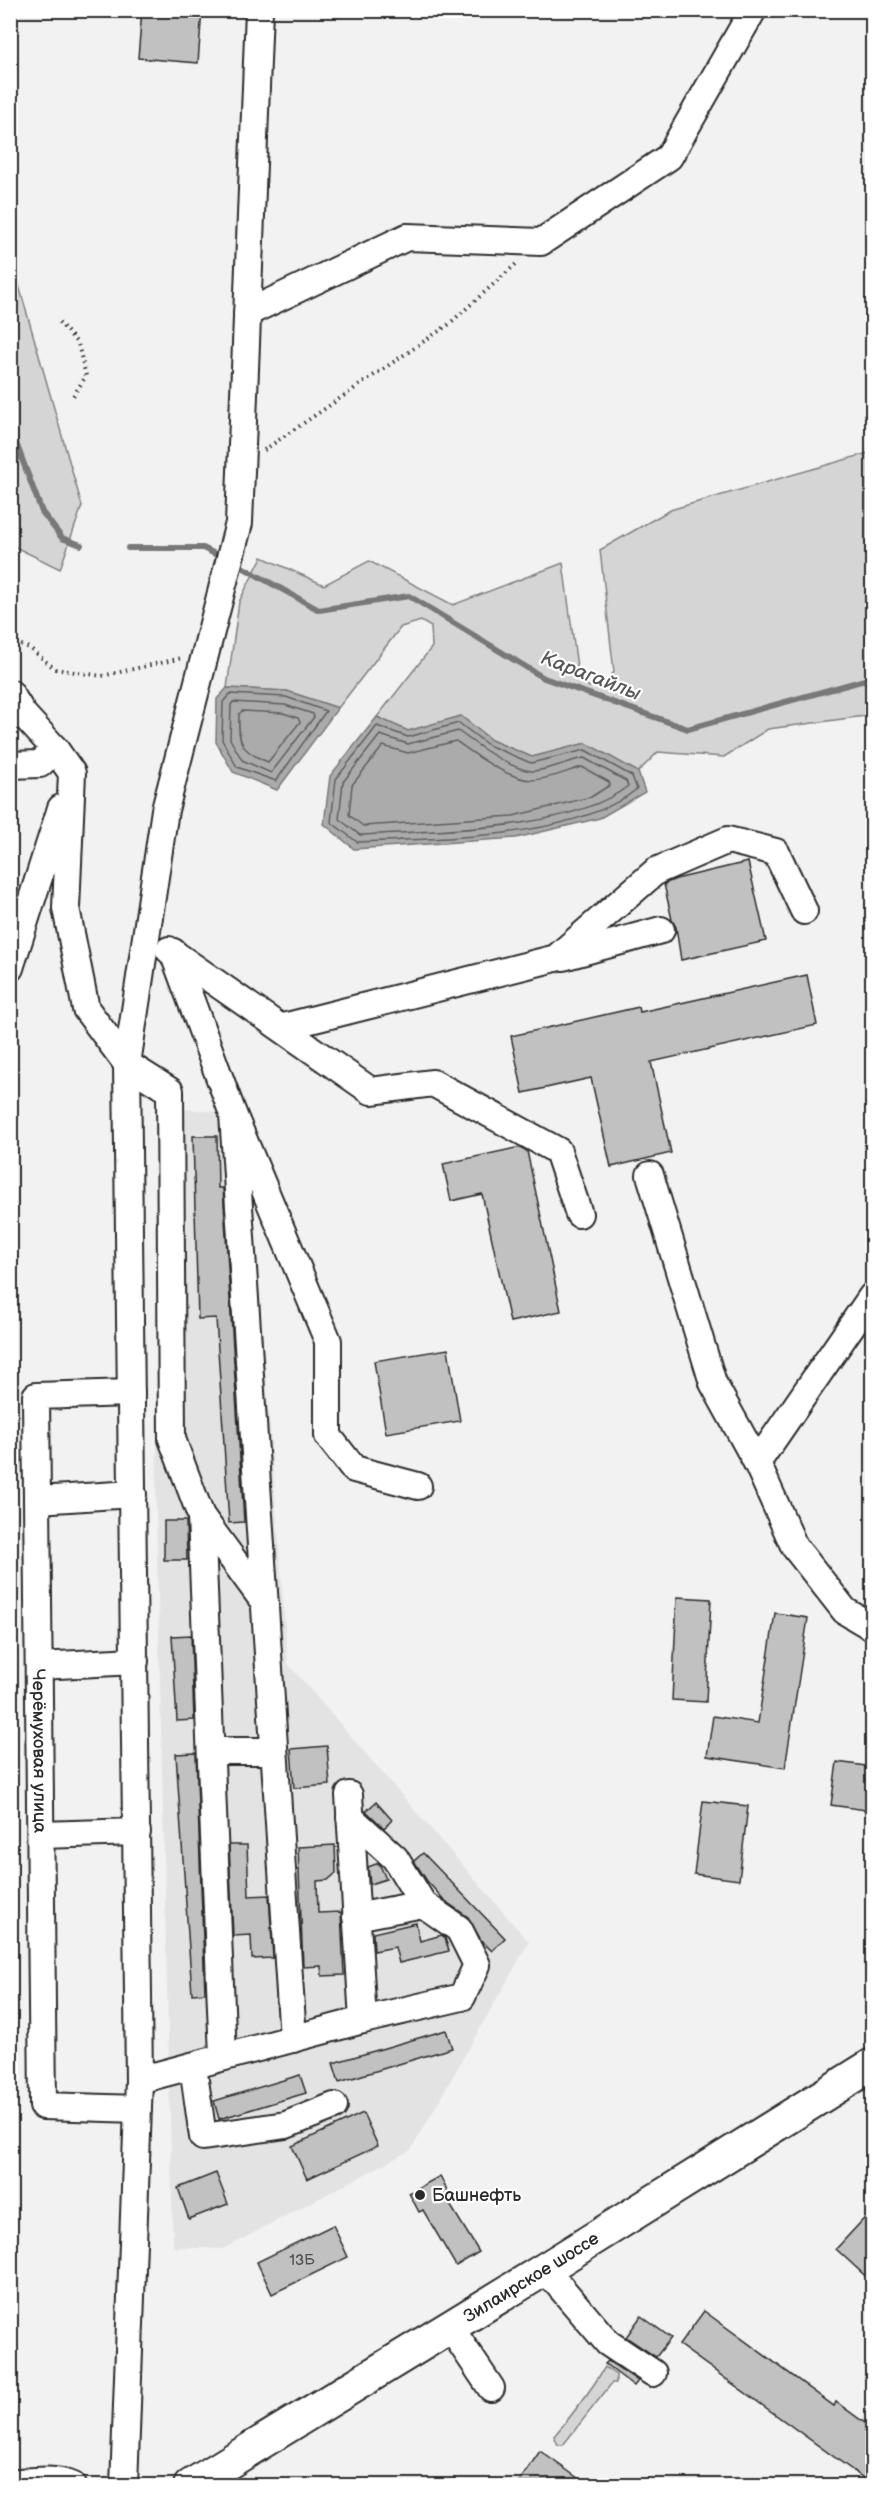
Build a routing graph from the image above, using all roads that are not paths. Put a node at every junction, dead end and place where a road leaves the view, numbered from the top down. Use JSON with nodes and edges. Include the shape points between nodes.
{"nodes":[{"id":1,"x":259,"y":10,"type":"edge"},
{"id":2,"x":753,"y":10,"type":"edge"},
{"id":3,"x":247,"y":313,"type":"junction"},
{"id":4,"x":10,"y":693,"type":"edge"},
{"id":5,"x":55,"y":749,"type":"junction"},
{"id":6,"x":10,"y":765,"type":"edge"},
{"id":7,"x":72,"y":773,"type":"junction"},
{"id":8,"x":804,"y":912,"type":"dead end"},
{"id":9,"x":661,"y":930,"type":"dead end"},
{"id":10,"x":147,"y":935,"type":"junction"},
{"id":11,"x":173,"y":952,"type":"junction"},
{"id":12,"x":556,"y":958,"type":"junction"},
{"id":13,"x":10,"y":968,"type":"edge"},
{"id":14,"x":283,"y":1027,"type":"junction"},
{"id":15,"x":127,"y":1064,"type":"junction"},
{"id":16,"x":233,"y":1114,"type":"junction"},
{"id":17,"x":650,"y":1175,"type":"dead end"},
{"id":18,"x":579,"y":1214,"type":"dead end"},
{"id":19,"x":873,"y":1296,"type":"edge"},
{"id":20,"x":131,"y":1393,"type":"junction"},
{"id":21,"x":757,"y":1463,"type":"junction"},
{"id":22,"x":418,"y":1486,"type":"dead end"},
{"id":23,"x":133,"y":1494,"type":"junction"},
{"id":24,"x":37,"y":1500,"type":"junction"},
{"id":25,"x":201,"y":1516,"type":"junction"},
{"id":26,"x":265,"y":1603,"type":"junction"},
{"id":27,"x":873,"y":1627,"type":"edge"},
{"id":28,"x":135,"y":1661,"type":"junction"},
{"id":29,"x":39,"y":1666,"type":"junction"},
{"id":30,"x":274,"y":1751,"type":"junction"},
{"id":31,"x":211,"y":1752,"type":"junction"},
{"id":32,"x":137,"y":1832,"type":"junction"},
{"id":33,"x":40,"y":1834,"type":"junction"},
{"id":34,"x":423,"y":1904,"type":"junction"},
{"id":35,"x":356,"y":1917,"type":"junction"},
{"id":36,"x":363,"y":2020,"type":"junction"},
{"id":37,"x":293,"y":2039,"type":"junction"},
{"id":38,"x":223,"y":2057,"type":"junction"},
{"id":39,"x":873,"y":2065,"type":"edge"},
{"id":40,"x":193,"y":2066,"type":"junction"},
{"id":41,"x":139,"y":2080,"type":"junction"},
{"id":42,"x":334,"y":2106,"type":"dead end"},
{"id":43,"x":138,"y":2109,"type":"junction"},
{"id":44,"x":545,"y":2270,"type":"junction"},
{"id":45,"x":450,"y":2327,"type":"junction"},
{"id":46,"x":653,"y":2373,"type":"dead end"},
{"id":47,"x":491,"y":2388,"type":"dead end"},
{"id":48,"x":10,"y":2482,"type":"edge"},
{"id":49,"x":73,"y":2486,"type":"edge"},
{"id":50,"x":124,"y":2486,"type":"edge"},
{"id":51,"x":190,"y":2486,"type":"edge"}],
"edges":[{"from":1,"to":3,"type":"street"},
{"from":2,"to":3,"type":"street","via":[[669,157],[541,242],[407,237]]},
{"from":3,"to":10,"type":"street","via":[[239,524],[165,810]]},
{"from":4,"to":5,"type":"street","via":[[23,714]]},
{"from":5,"to":6,"type":"street","via":[[40,764]]},
{"from":5,"to":7,"type":"street"},
{"from":7,"to":13,"type":"street"},
{"from":7,"to":15,"type":"street","via":[[66,908],[86,1009]]},
{"from":8,"to":12,"type":"street","via":[[776,852],[728,840],[656,871]]},
{"from":9,"to":12,"type":"street"},
{"from":10,"to":11,"type":"street"},
{"from":10,"to":15,"type":"street"},
{"from":11,"to":14,"type":"street"},
{"from":11,"to":16,"type":"street"},
{"from":12,"to":14,"type":"street"},
{"from":14,"to":18,"type":"street","via":[[371,1090],[433,1083],[558,1151]]},
{"from":15,"to":20,"type":"street"},
{"from":15,"to":25,"type":"street","via":[[170,1091],[172,1439]]},
{"from":16,"to":22,"type":"street","via":[[328,1341],[328,1436],[354,1469]]},
{"from":16,"to":26,"type":"street"},
{"from":17,"to":21,"type":"street","via":[[713,1383]]},
{"from":19,"to":21,"type":"street"},
{"from":20,"to":23,"type":"street"},
{"from":20,"to":24,"type":"street","name":"Черёмуховая улица","via":[[36,1396]]},
{"from":21,"to":27,"type":"street","via":[[794,1546],[845,1611]]},
{"from":23,"to":24,"type":"street"},
{"from":23,"to":28,"type":"street"},
{"from":24,"to":29,"type":"street","name":"Черёмуховая улица"},
{"from":25,"to":26,"type":"street"},
{"from":25,"to":31,"type":"street"},
{"from":26,"to":30,"type":"street"},
{"from":28,"to":29,"type":"street"},
{"from":28,"to":32,"type":"street"},
{"from":29,"to":33,"type":"street","name":"Черёмуховая улица"},
{"from":30,"to":31,"type":"street"},
{"from":30,"to":37,"type":"street"},
{"from":31,"to":38,"type":"street"},
{"from":32,"to":33,"type":"street"},
{"from":32,"to":41,"type":"street"},
{"from":33,"to":43,"type":"street","name":"Черёмуховая улица","via":[[44,2106]]},
{"from":34,"to":35,"type":"street"},
{"from":34,"to":35,"type":"street","via":[[395,1858],[349,1806]]},
{"from":34,"to":36,"type":"street","via":[[459,1929],[477,1965],[462,1996]]},
{"from":35,"to":36,"type":"street"},
{"from":36,"to":37,"type":"street"},
{"from":37,"to":38,"type":"street"},
{"from":38,"to":40,"type":"street"},
{"from":39,"to":44,"type":"main road","name":"Зилаирское шоссе"},
{"from":40,"to":41,"type":"street"},
{"from":40,"to":42,"type":"street","via":[[203,2137],[286,2125]]},
{"from":41,"to":43,"type":"street"},
{"from":43,"to":50,"type":"street"},
{"from":44,"to":45,"type":"main road","name":"Зилаирское шоссе"},
{"from":44,"to":46,"type":"street","via":[[608,2343]]},
{"from":45,"to":47,"type":"street"},
{"from":45,"to":51,"type":"main road","name":"Зилаирское шоссе"},
{"from":48,"to":49,"type":"street","via":[[47,2478]]}]}
